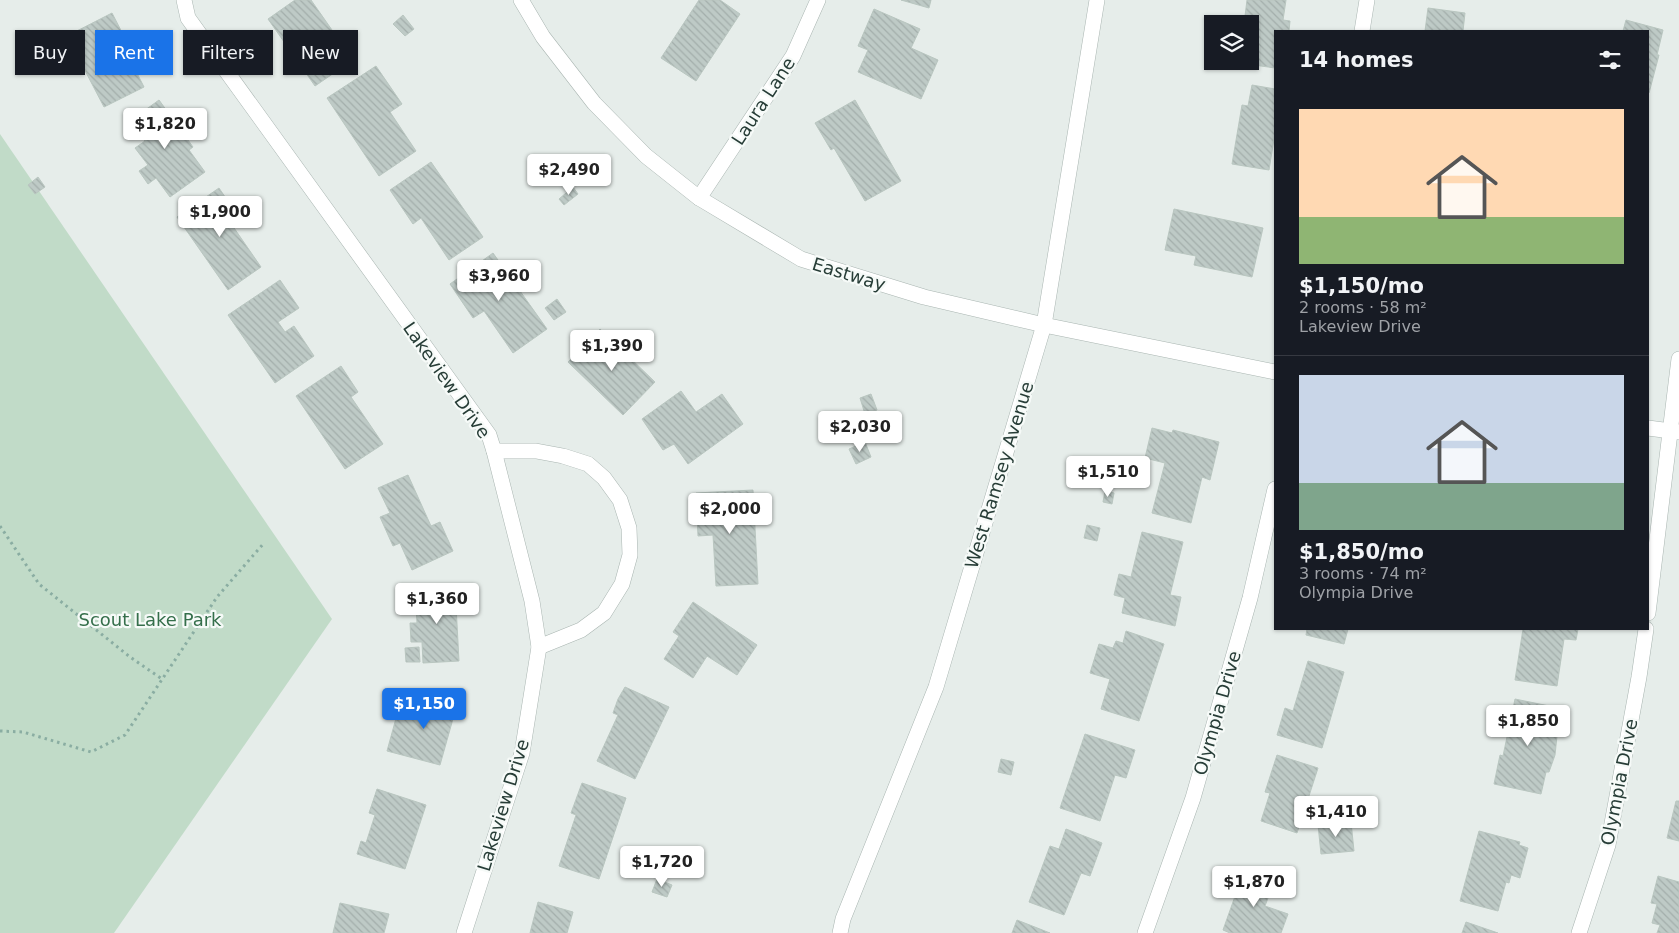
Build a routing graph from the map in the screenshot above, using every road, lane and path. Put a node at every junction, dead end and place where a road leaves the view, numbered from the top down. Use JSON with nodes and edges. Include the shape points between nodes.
{"nodes":[{"id":1,"x":184,"y":0,"type":"edge"},
{"id":2,"x":521,"y":0,"type":"edge"},
{"id":3,"x":818,"y":0,"type":"edge"},
{"id":4,"x":1097,"y":0,"type":"edge"},
{"id":5,"x":1366,"y":0,"type":"edge"},
{"id":6,"x":1362,"y":30,"type":"edge"},
{"id":7,"x":699,"y":198,"type":"junction"},
{"id":8,"x":1044,"y":325,"type":"junction"},
{"id":9,"x":1679,"y":359,"type":"edge"},
{"id":10,"x":1274,"y":372,"type":"edge"},
{"id":11,"x":1649,"y":428,"type":"edge"},
{"id":12,"x":1675,"y":432,"type":"edge"},
{"id":13,"x":494,"y":451,"type":"junction"},
{"id":14,"x":1274,"y":493,"type":"edge"},
{"id":15,"x":0,"y":526,"type":"edge"},
{"id":16,"x":264,"y":543,"type":"dead end"},
{"id":17,"x":1649,"y":606,"type":"edge"},
{"id":18,"x":1646,"y":630,"type":"edge"},
{"id":19,"x":539,"y":648,"type":"junction"},
{"id":20,"x":162,"y":679,"type":"junction"},
{"id":21,"x":0,"y":731,"type":"edge"},
{"id":22,"x":464,"y":933,"type":"edge"},
{"id":23,"x":840,"y":933,"type":"edge"},
{"id":24,"x":1145,"y":933,"type":"edge"},
{"id":25,"x":1579,"y":933,"type":"edge"}],
"edges":[{"from":1,"to":13,"type":"street","name":"Lakeview Drive","via":[[188,18],[488,435]]},
{"from":2,"to":7,"type":"street","name":"Eastway","via":[[543,37],[594,103],[646,156]]},
{"from":3,"to":7,"type":"street","name":"Laura Lane","via":[[793,56]]},
{"from":4,"to":8,"type":"street","name":"West Ramsey Avenue"},
{"from":5,"to":6,"type":"street"},
{"from":7,"to":8,"type":"street","name":"Eastway","via":[[801,259],[924,297]]},
{"from":8,"to":10,"type":"street","name":"Eastway"},
{"from":8,"to":23,"type":"street","name":"West Ramsey Avenue","via":[[936,687]]},
{"from":9,"to":12,"type":"street"},
{"from":11,"to":12,"type":"street"},
{"from":12,"to":17,"type":"street"},
{"from":13,"to":19,"type":"street","name":"Lakeview Drive","via":[[532,601]]},
{"from":13,"to":19,"type":"street","via":[[536,451],[588,464],[604,478],[620,500],[629,528],[630,555],[622,584],[604,613],[581,630]]},
{"from":14,"to":24,"type":"street","name":"Olympia Drive","via":[[1250,598],[1193,798]]},
{"from":15,"to":20,"type":"path","via":[[39,584]]},
{"from":16,"to":20,"type":"path","via":[[217,597]]},
{"from":18,"to":25,"type":"street","name":"Olympia Drive","via":[[1608,845]]},
{"from":19,"to":22,"type":"street","name":"Lakeview Drive","via":[[522,753]]},
{"from":20,"to":21,"type":"path","via":[[125,735],[91,752],[23,732]]}]}
